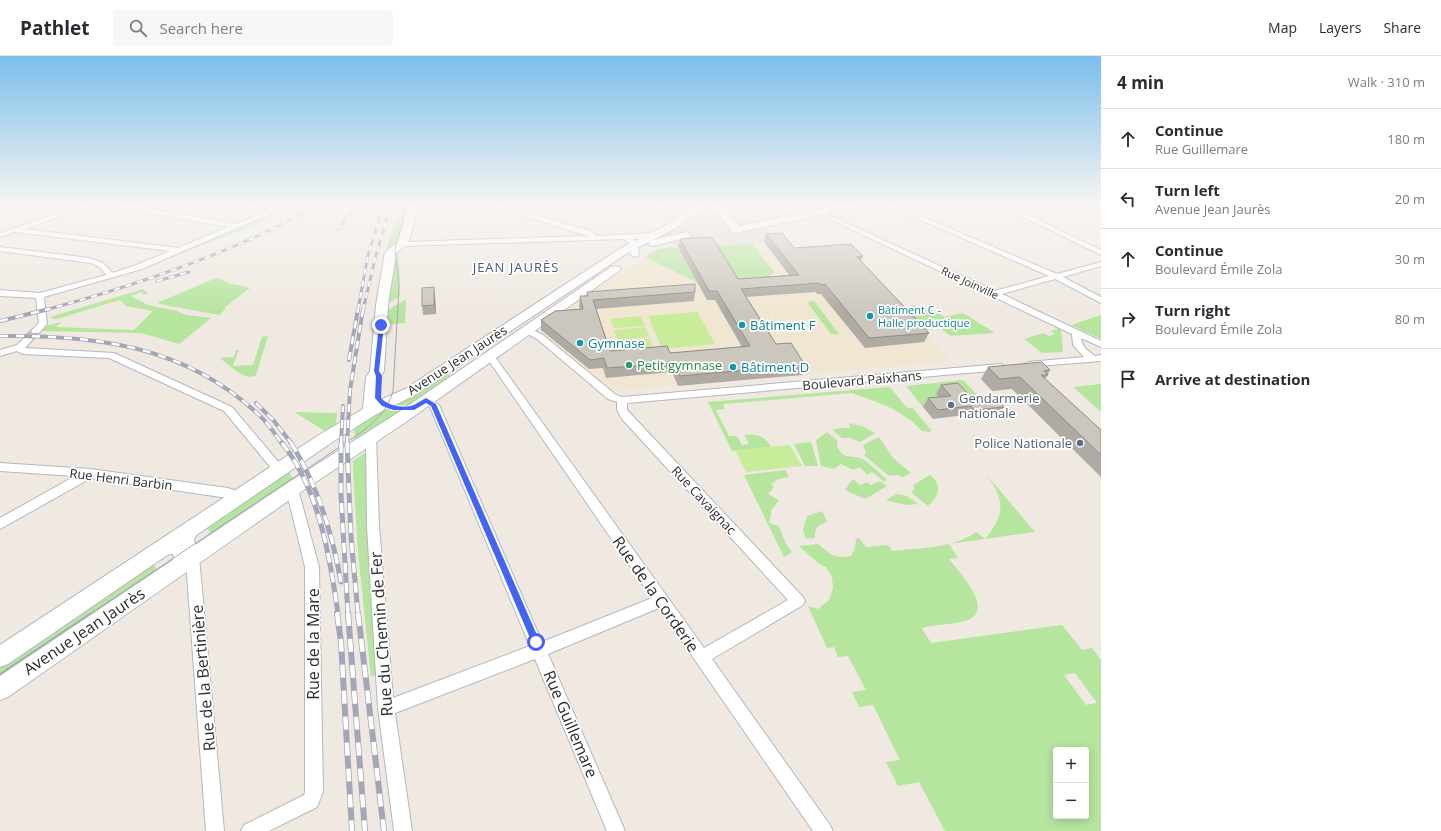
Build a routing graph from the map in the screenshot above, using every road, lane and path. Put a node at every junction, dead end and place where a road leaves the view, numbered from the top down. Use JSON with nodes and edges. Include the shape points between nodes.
{"nodes":[{"id":1,"x":97,"y":240,"type":"edge"},
{"id":2,"x":202,"y":240,"type":"edge"},
{"id":3,"x":404,"y":240,"type":"edge"},
{"id":4,"x":526,"y":240,"type":"edge"},
{"id":5,"x":630,"y":240,"type":"edge"},
{"id":6,"x":649,"y":240,"type":"edge"},
{"id":7,"x":663,"y":240,"type":"edge"},
{"id":8,"x":878,"y":240,"type":"edge"},
{"id":9,"x":971,"y":240,"type":"edge"},
{"id":10,"x":1075,"y":240,"type":"edge"},
{"id":11,"x":403,"y":244,"type":"junction"},
{"id":12,"x":0,"y":249,"type":"edge"},
{"id":13,"x":178,"y":250,"type":"junction"},
{"id":14,"x":637,"y":250,"type":"junction"},
{"id":15,"x":1101,"y":253,"type":"edge"},
{"id":16,"x":1101,"y":264,"type":"edge"},
{"id":17,"x":111,"y":276,"type":"junction"},
{"id":18,"x":1054,"y":276,"type":"junction"},
{"id":19,"x":0,"y":293,"type":"edge"},
{"id":20,"x":994,"y":294,"type":"junction"},
{"id":21,"x":40,"y":296,"type":"junction"},
{"id":22,"x":1101,"y":300,"type":"edge"},
{"id":23,"x":36,"y":330,"type":"tunnel mouth"},
{"id":24,"x":527,"y":330,"type":"junction"},
{"id":25,"x":1077,"y":333,"type":"junction"},
{"id":26,"x":28,"y":339,"type":"tunnel mouth"},
{"id":27,"x":1101,"y":344,"type":"edge"},
{"id":28,"x":19,"y":348,"type":"junction"},
{"id":29,"x":0,"y":353,"type":"edge"},
{"id":30,"x":490,"y":356,"type":"junction"},
{"id":31,"x":1097,"y":359,"type":"edge"},
{"id":32,"x":455,"y":368,"type":"junction"},
{"id":33,"x":622,"y":400,"type":"junction"},
{"id":34,"x":420,"y":404,"type":"junction"},
{"id":35,"x":376,"y":408,"type":"junction"},
{"id":36,"x":371,"y":437,"type":"junction"},
{"id":37,"x":0,"y":467,"type":"edge"},
{"id":38,"x":280,"y":471,"type":"junction"},
{"id":39,"x":90,"y":473,"type":"junction"},
{"id":40,"x":292,"y":489,"type":"junction"},
{"id":41,"x":241,"y":497,"type":"junction"},
{"id":42,"x":0,"y":524,"type":"edge"},
{"id":43,"x":194,"y":528,"type":"junction"},
{"id":44,"x":158,"y":552,"type":"junction"},
{"id":45,"x":192,"y":558,"type":"junction"},
{"id":46,"x":168,"y":574,"type":"junction"},
{"id":47,"x":661,"y":601,"type":"junction"},
{"id":48,"x":539,"y":650,"type":"junction"},
{"id":49,"x":0,"y":657,"type":"edge"},
{"id":50,"x":700,"y":657,"type":"junction"},
{"id":51,"x":0,"y":689,"type":"edge"},
{"id":52,"x":386,"y":708,"type":"junction"},
{"id":53,"x":216,"y":831,"type":"edge"},
{"id":54,"x":250,"y":831,"type":"edge"},
{"id":55,"x":403,"y":831,"type":"edge"},
{"id":56,"x":616,"y":831,"type":"edge"},
{"id":57,"x":824,"y":831,"type":"edge"}],
"edges":[{"from":1,"to":13,"type":"street"},
{"from":2,"to":13,"type":"street"},
{"from":3,"to":11,"type":"main road"},
{"from":4,"to":11,"type":"street"},
{"from":5,"to":14,"type":"street"},
{"from":6,"to":14,"type":"main road","name":"Avenue Jean Jaurès"},
{"from":7,"to":14,"type":"main road"},
{"from":8,"to":20,"type":"street","name":"Rue Joinville"},
{"from":9,"to":18,"type":"street"},
{"from":10,"to":15,"type":"street"},
{"from":11,"to":35,"type":"main road","via":[[392,252],[382,305],[377,371],[373,377]]},
{"from":12,"to":17,"type":"street","via":[[97,262]]},
{"from":13,"to":17,"type":"street"},
{"from":14,"to":24,"type":"main road","name":"Avenue Jean Jaurès"},
{"from":14,"to":32,"type":"main road","name":"Avenue Jean Jaurès","via":[[624,250],[511,325]]},
{"from":16,"to":18,"type":"street"},
{"from":17,"to":21,"type":"street"},
{"from":18,"to":20,"type":"street"},
{"from":18,"to":22,"type":"street"},
{"from":19,"to":21,"type":"street"},
{"from":20,"to":25,"type":"street","name":"Rue Joinville"},
{"from":21,"to":23,"type":"street","via":[[43,324]]},
{"from":24,"to":30,"type":"main road","name":"Avenue Jean Jaurès"},
{"from":24,"to":33,"type":"street","via":[[540,337],[612,397]]},
{"from":25,"to":27,"type":"street","name":"Rue Joinville"},
{"from":25,"to":31,"type":"street","via":[[1075,340],[1078,347]]},
{"from":26,"to":28,"type":"street"},
{"from":28,"to":29,"type":"street"},
{"from":28,"to":38,"type":"street","via":[[23,351],[111,355],[228,409]]},
{"from":30,"to":32,"type":"main road","name":"Avenue Jean Jaurès"},
{"from":30,"to":47,"type":"street","name":"Rue de la Corderie"},
{"from":31,"to":33,"type":"street","name":"Boulevard Paixhans"},
{"from":32,"to":34,"type":"main road","name":"Avenue Jean Jaurès"},
{"from":32,"to":35,"type":"main road","name":"Avenue Jean Jaurès"},
{"from":33,"to":50,"type":"street","name":"Rue Cavaignac","via":[[622,410],[626,416],[798,601]]},
{"from":34,"to":35,"type":"main road"},
{"from":34,"to":36,"type":"main road","name":"Avenue Jean Jaurès"},
{"from":34,"to":48,"type":"street","name":"Rue Guillemare","via":[[434,405]]},
{"from":35,"to":38,"type":"main road","name":"Avenue Jean Jaurès","via":[[325,439]]},
{"from":36,"to":40,"type":"main road","name":"Avenue Jean Jaurès"},
{"from":36,"to":52,"type":"street","name":"Rue du Chemin de Fer","via":[[373,526]]},
{"from":37,"to":39,"type":"street","name":"Rue Henri Barbin"},
{"from":38,"to":41,"type":"main road","name":"Avenue Jean Jaurès"},
{"from":39,"to":41,"type":"street","name":"Rue Henri Barbin"},
{"from":39,"to":42,"type":"street"},
{"from":40,"to":45,"type":"main road","name":"Avenue Jean Jaurès"},
{"from":40,"to":54,"type":"street","name":"Rue de la Mare","via":[[312,567],[314,792],[311,801]]},
{"from":41,"to":43,"type":"main road","name":"Avenue Jean Jaurès"},
{"from":43,"to":44,"type":"main road","name":"Avenue Jean Jaurès"},
{"from":43,"to":45,"type":"street","name":"Rue de la Bertinière","via":[[187,539]]},
{"from":44,"to":46,"type":"street","name":"Avenue Jean Jaurès","via":[[174,548],[181,555],[178,565]]},
{"from":44,"to":49,"type":"main road","name":"Avenue Jean Jaurès"},
{"from":45,"to":46,"type":"main road","name":"Avenue Jean Jaurès"},
{"from":45,"to":53,"type":"street","name":"Rue de la Bertinière"},
{"from":46,"to":51,"type":"main road","name":"Avenue Jean Jaurès"},
{"from":47,"to":48,"type":"street"},
{"from":47,"to":50,"type":"street","name":"Rue de la Corderie"},
{"from":48,"to":52,"type":"street"},
{"from":48,"to":56,"type":"street","name":"Rue Guillemare"},
{"from":50,"to":57,"type":"street","name":"Rue de la Corderie"},
{"from":52,"to":55,"type":"street","name":"Rue du Chemin de Fer"}]}
